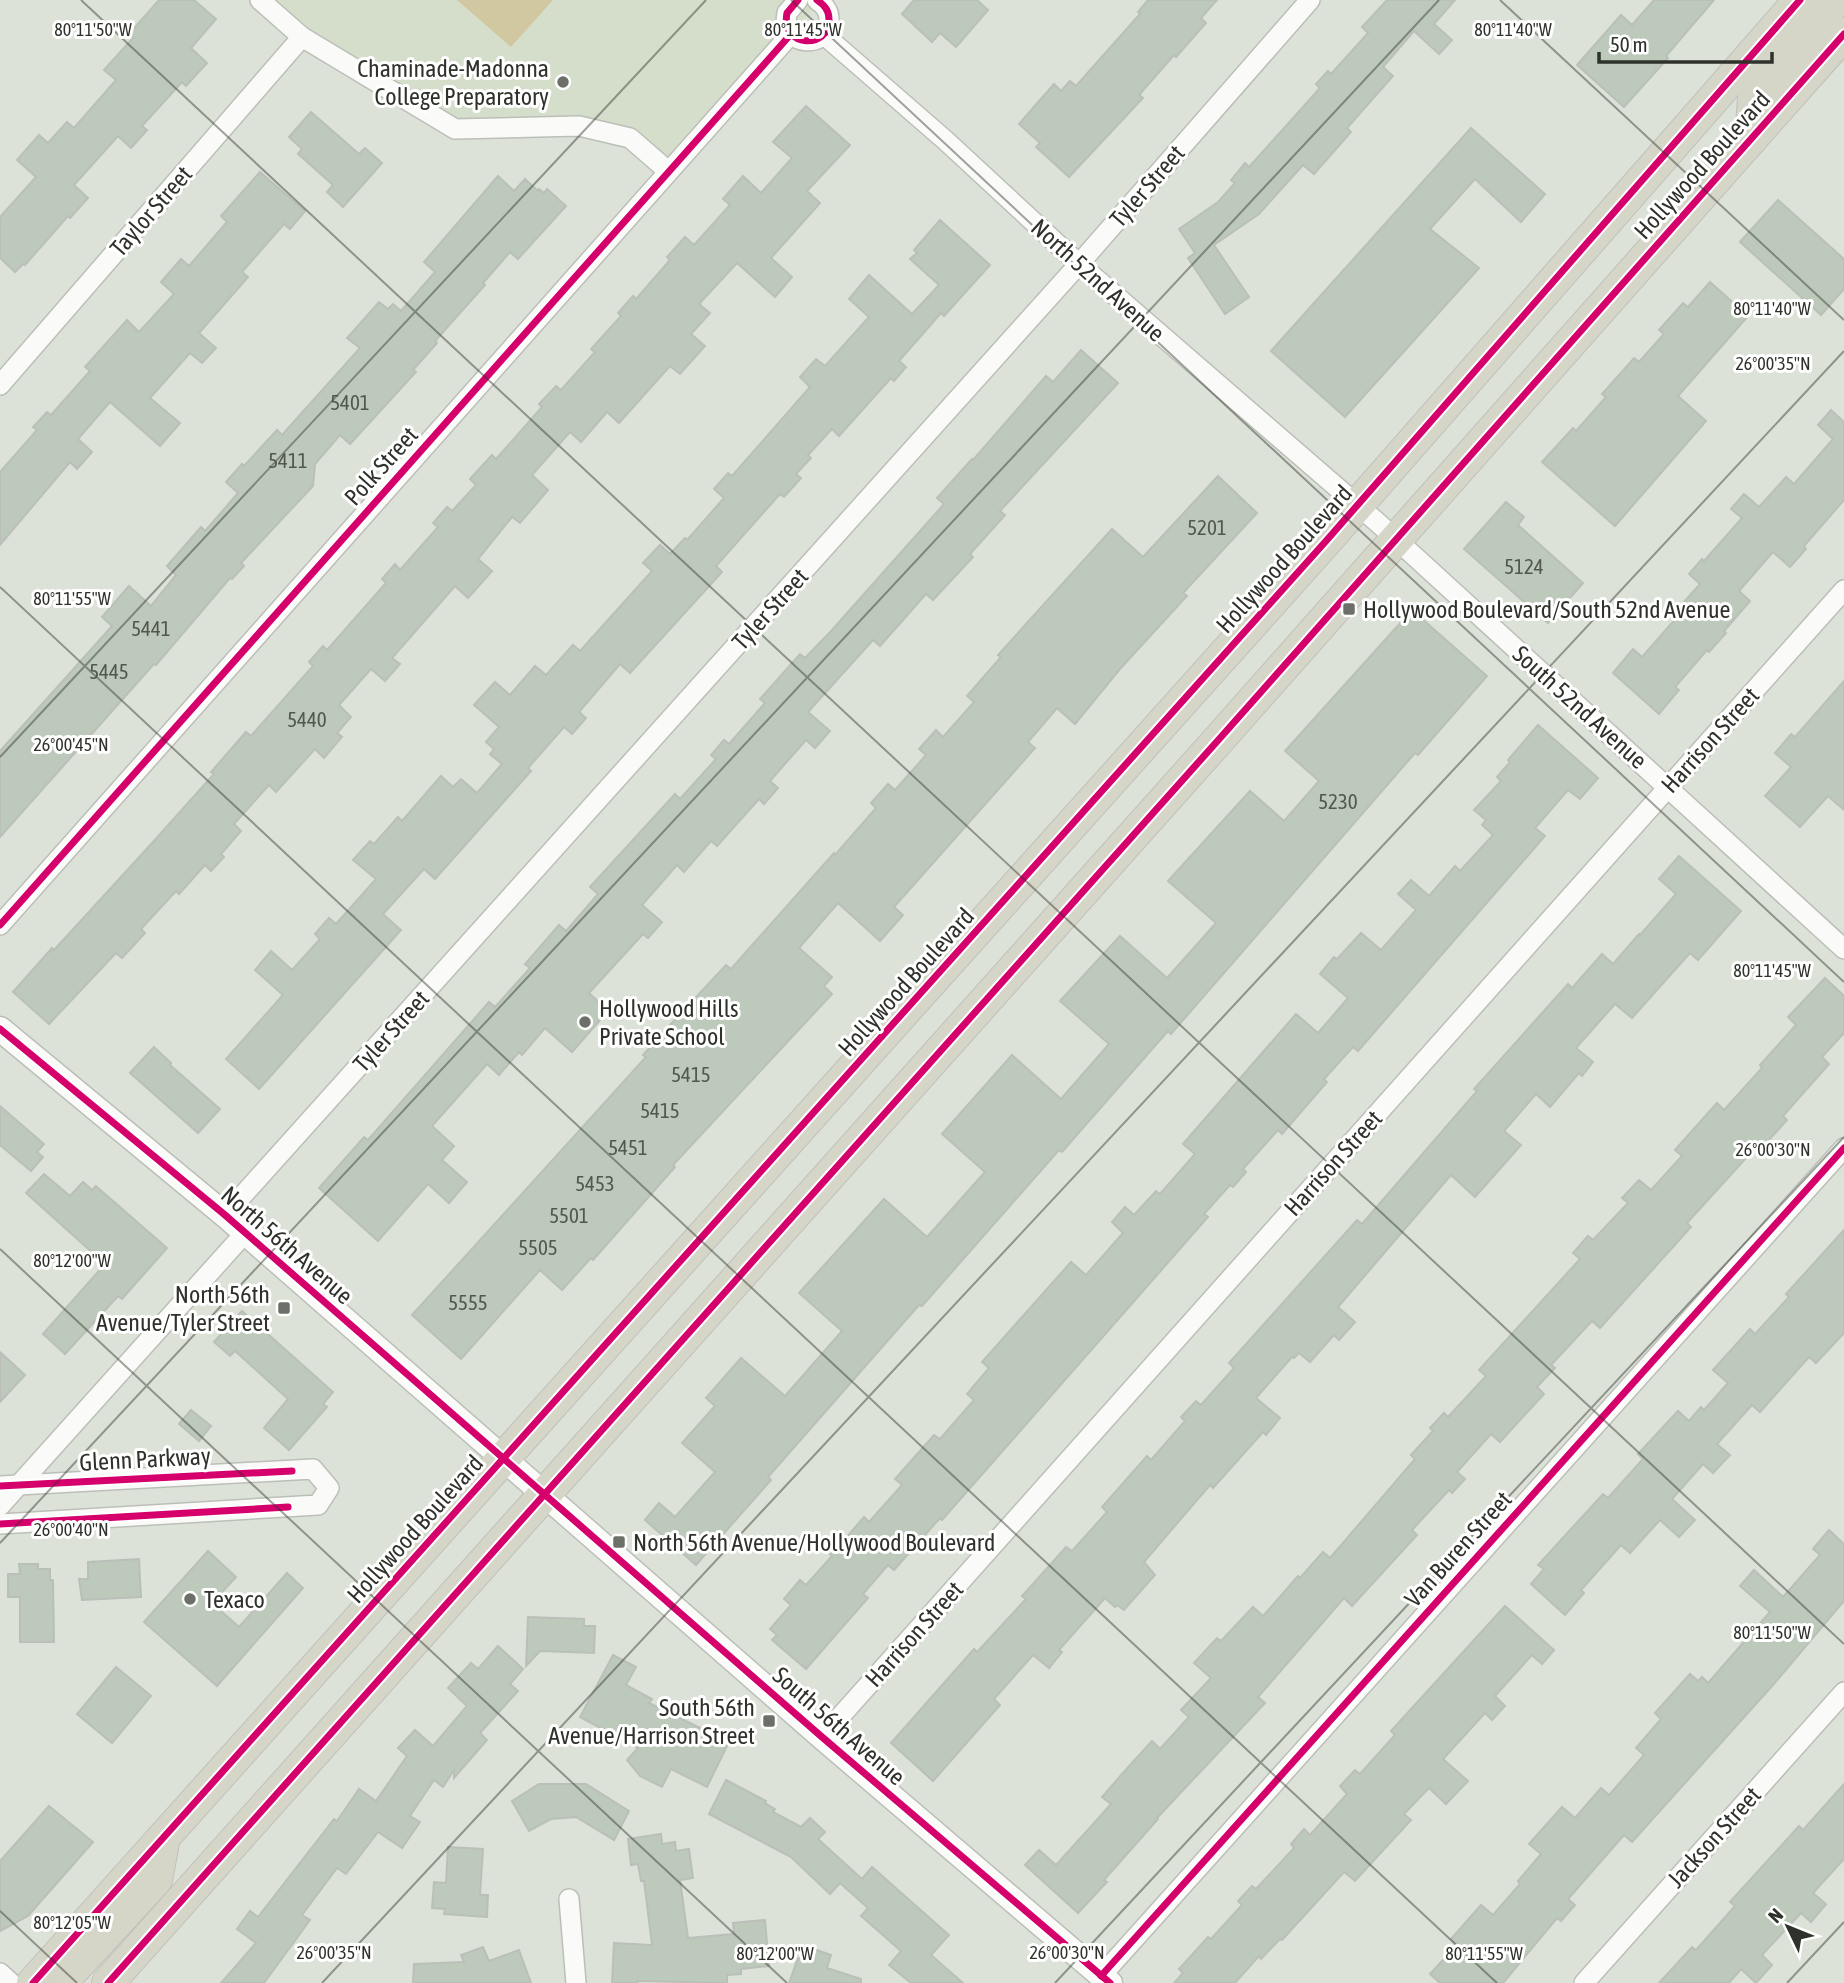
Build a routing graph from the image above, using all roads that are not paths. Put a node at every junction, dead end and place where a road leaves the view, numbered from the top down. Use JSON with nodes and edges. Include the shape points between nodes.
{"nodes":[{"id":1,"x":260,"y":0,"type":"edge"},
{"id":2,"x":797,"y":0,"type":"edge"},
{"id":3,"x":819,"y":0,"type":"edge"},
{"id":4,"x":1311,"y":0,"type":"edge"},
{"id":5,"x":1800,"y":0,"type":"edge"},
{"id":6,"x":1834,"y":0,"type":"edge"},
{"id":7,"x":792,"y":34,"type":"junction"},
{"id":8,"x":823,"y":34,"type":"junction"},
{"id":9,"x":1844,"y":34,"type":"edge"},
{"id":10,"x":302,"y":37,"type":"junction"},
{"id":11,"x":1751,"y":139,"type":"junction"},
{"id":12,"x":668,"y":171,"type":"junction"},
{"id":13,"x":1079,"y":264,"type":"junction"},
{"id":14,"x":0,"y":386,"type":"edge"},
{"id":15,"x":1376,"y":522,"type":"junction"},
{"id":16,"x":1844,"y":590,"type":"edge"},
{"id":17,"x":1668,"y":787,"type":"junction"},
{"id":18,"x":0,"y":925,"type":"edge"},
{"id":19,"x":1844,"y":949,"type":"edge"},
{"id":20,"x":0,"y":1029,"type":"edge"},
{"id":21,"x":1844,"y":1148,"type":"edge"},
{"id":22,"x":225,"y":1215,"type":"junction"},
{"id":23,"x":245,"y":1233,"type":"junction"},
{"id":24,"x":503,"y":1460,"type":"junction"},
{"id":25,"x":9,"y":1486,"type":"edge"},
{"id":26,"x":544,"y":1495,"type":"junction"},
{"id":27,"x":0,"y":1506,"type":"edge"},
{"id":28,"x":0,"y":1524,"type":"edge"},
{"id":29,"x":1844,"y":1692,"type":"edge"},
{"id":30,"x":822,"y":1737,"type":"junction"},
{"id":31,"x":165,"y":1835,"type":"junction"},
{"id":32,"x":569,"y":1899,"type":"dead end"},
{"id":33,"x":0,"y":1973,"type":"edge"},
{"id":34,"x":1106,"y":1979,"type":"edge"},
{"id":35,"x":11,"y":1983,"type":"edge"},
{"id":36,"x":33,"y":1983,"type":"edge"},
{"id":37,"x":61,"y":1983,"type":"edge"},
{"id":38,"x":108,"y":1983,"type":"edge"},
{"id":39,"x":576,"y":1983,"type":"edge"},
{"id":40,"x":1584,"y":1983,"type":"edge"}],
"edges":[{"from":1,"to":10,"type":"street"},
{"from":2,"to":7,"type":"street","via":[[785,20]]},
{"from":3,"to":8,"type":"street","via":[[829,16]]},
{"from":4,"to":13,"type":"street","name":"Tyler Street"},
{"from":5,"to":15,"type":"highway","name":"Hollywood Boulevard"},
{"from":6,"to":11,"type":"highway","via":[[1754,98]]},
{"from":7,"to":8,"type":"street","via":[[808,41]]},
{"from":7,"to":12,"type":"street","name":"Polk Street"},
{"from":8,"to":13,"type":"street","name":"North 52nd Avenue"},
{"from":9,"to":11,"type":"highway","name":"Hollywood Boulevard"},
{"from":10,"to":12,"type":"street","via":[[455,129],[579,127],[630,138]]},
{"from":10,"to":14,"type":"street","name":"Taylor Street"},
{"from":11,"to":15,"type":"highway","name":"Hollywood Boulevard"},
{"from":12,"to":18,"type":"street","name":"Polk Street"},
{"from":13,"to":15,"type":"street","name":"North 52nd Avenue"},
{"from":13,"to":22,"type":"street","name":"Tyler Street"},
{"from":15,"to":17,"type":"street","name":"South 52nd Avenue"},
{"from":15,"to":24,"type":"highway","name":"Hollywood Boulevard"},
{"from":15,"to":26,"type":"highway","name":"Hollywood Boulevard"},
{"from":16,"to":17,"type":"street","name":"Harrison Street"},
{"from":17,"to":19,"type":"street","name":"South 52nd Avenue"},
{"from":17,"to":30,"type":"street","name":"Harrison Street"},
{"from":20,"to":22,"type":"street","name":"North 56th Avenue"},
{"from":21,"to":34,"type":"street","name":"Van Buren Street"},
{"from":22,"to":23,"type":"street","name":"North 56th Avenue"},
{"from":23,"to":24,"type":"street","name":"North 56th Avenue"},
{"from":23,"to":25,"type":"street"},
{"from":24,"to":26,"type":"street","name":"North 56th Avenue"},
{"from":24,"to":31,"type":"highway","name":"Hollywood Boulevard"},
{"from":25,"to":27,"type":"street"},
{"from":25,"to":28,"type":"street","name":"Glenn Parkway","via":[[313,1469],[329,1488],[318,1505]]},
{"from":26,"to":30,"type":"street","name":"South 56th Avenue"},
{"from":26,"to":38,"type":"highway","name":"Hollywood Boulevard"},
{"from":29,"to":40,"type":"street","name":"Jackson Street"},
{"from":30,"to":34,"type":"street","name":"South 56th Avenue"},
{"from":31,"to":36,"type":"highway","name":"Hollywood Boulevard"},
{"from":31,"to":37,"type":"highway","via":[[156,1880]]},
{"from":32,"to":39,"type":"street"},
{"from":33,"to":35,"type":"street"}]}
